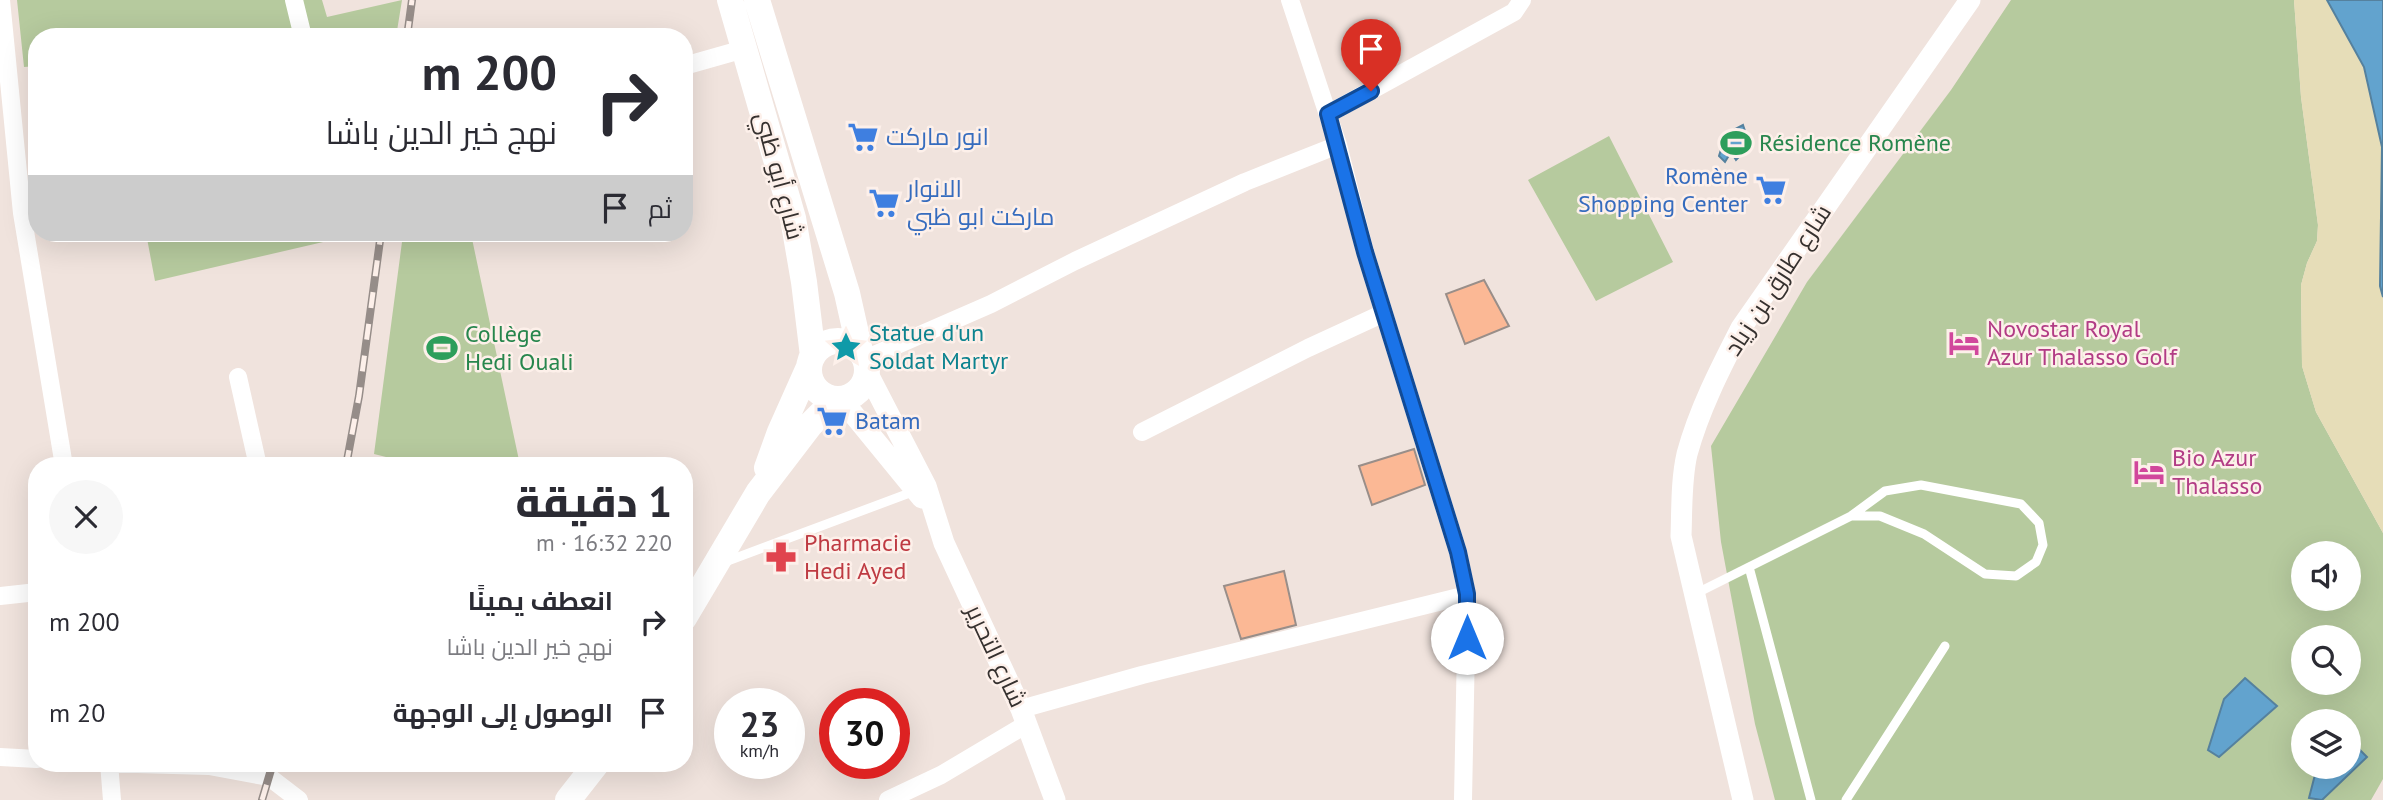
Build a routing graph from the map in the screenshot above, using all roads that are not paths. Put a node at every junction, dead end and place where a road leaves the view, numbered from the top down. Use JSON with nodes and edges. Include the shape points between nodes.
{"nodes":[{"id":1,"x":1,"y":0,"type":"edge"},
{"id":2,"x":294,"y":0,"type":"edge"},
{"id":3,"x":730,"y":0,"type":"edge"},
{"id":4,"x":1290,"y":0,"type":"edge"},
{"id":5,"x":1522,"y":0,"type":"edge"},
{"id":6,"x":1970,"y":0,"type":"edge"},
{"id":7,"x":764,"y":2,"type":"edge"},
{"id":8,"x":301,"y":28,"type":"edge"},
{"id":9,"x":744,"y":49,"type":"junction"},
{"id":10,"x":693,"y":63,"type":"edge"},
{"id":11,"x":1328,"y":114,"type":"junction"},
{"id":12,"x":1338,"y":145,"type":"junction"},
{"id":13,"x":28,"y":203,"type":"edge"},
{"id":14,"x":33,"y":242,"type":"edge"},
{"id":15,"x":1384,"y":313,"type":"junction"},
{"id":16,"x":864,"y":360,"type":"junction"},
{"id":17,"x":811,"y":361,"type":"junction"},
{"id":18,"x":238,"y":377,"type":"dead end"},
{"id":19,"x":838,"y":399,"type":"junction"},
{"id":20,"x":1142,"y":432,"type":"dead end"},
{"id":21,"x":63,"y":457,"type":"edge"},
{"id":22,"x":256,"y":457,"type":"edge"},
{"id":23,"x":921,"y":488,"type":"junction"},
{"id":24,"x":758,"y":493,"type":"junction"},
{"id":25,"x":1851,"y":516,"type":"junction"},
{"id":26,"x":716,"y":566,"type":"junction"},
{"id":27,"x":1749,"y":567,"type":"junction"},
{"id":28,"x":28,"y":593,"type":"edge"},
{"id":29,"x":1467,"y":594,"type":"junction"},
{"id":30,"x":1694,"y":594,"type":"junction"},
{"id":31,"x":0,"y":596,"type":"edge"},
{"id":32,"x":693,"y":603,"type":"edge"},
{"id":33,"x":1945,"y":646,"type":"dead end"},
{"id":34,"x":1024,"y":717,"type":"junction"},
{"id":35,"x":0,"y":757,"type":"edge"},
{"id":36,"x":28,"y":759,"type":"edge"},
{"id":37,"x":110,"y":772,"type":"edge"},
{"id":38,"x":242,"y":772,"type":"edge"},
{"id":39,"x":590,"y":772,"type":"edge"},
{"id":40,"x":112,"y":800,"type":"edge"},
{"id":41,"x":299,"y":800,"type":"edge"},
{"id":42,"x":568,"y":800,"type":"edge"},
{"id":43,"x":888,"y":800,"type":"edge"},
{"id":44,"x":1055,"y":800,"type":"edge"},
{"id":45,"x":1463,"y":800,"type":"edge"},
{"id":46,"x":1743,"y":800,"type":"edge"},
{"id":47,"x":1811,"y":800,"type":"edge"},
{"id":48,"x":1846,"y":800,"type":"edge"}],
"edges":[{"from":1,"to":13,"type":"street"},
{"from":2,"to":8,"type":"street"},
{"from":3,"to":9,"type":"main road","name":"شارع أبو ظبي"},
{"from":4,"to":11,"type":"street"},
{"from":5,"to":11,"type":"street","via":[[1514,12]]},
{"from":6,"to":30,"type":"street","name":"شارع طارق بن زياد","via":[[1741,328],[1713,382],[1687,456],[1682,502],[1681,537]]},
{"from":7,"to":16,"type":"main road","name":"شارع أبو ظبي"},
{"from":9,"to":10,"type":"street"},
{"from":9,"to":17,"type":"main road","name":"شارع أبو ظبي","via":[[793,218]]},
{"from":11,"to":12,"type":"street"},
{"from":12,"to":15,"type":"street"},
{"from":12,"to":16,"type":"street","via":[[1245,182]]},
{"from":14,"to":21,"type":"street"},
{"from":15,"to":20,"type":"street"},
{"from":15,"to":29,"type":"street"},
{"from":16,"to":17,"type":"main road","via":[[851,344],[841,341],[820,347]]},
{"from":16,"to":19,"type":"main road","via":[[859,390]]},
{"from":16,"to":23,"type":"street","name":"شارع التحرير"},
{"from":17,"to":19,"type":"main road","via":[[816,388]]},
{"from":17,"to":24,"type":"main road"},
{"from":18,"to":22,"type":"street"},
{"from":19,"to":23,"type":"street","name":"شارع التحرير"},
{"from":19,"to":24,"type":"main road","via":[[810,425]]},
{"from":23,"to":26,"type":"lane"},
{"from":23,"to":34,"type":"street","name":"شارع التحرير"},
{"from":24,"to":26,"type":"main road"},
{"from":25,"to":25,"type":"lane","via":[[1880,516],[1924,534],[1985,574],[2016,576],[2036,562],[2043,545],[2039,523],[2021,504],[1921,485],[1885,491]]},
{"from":25,"to":27,"type":"lane"},
{"from":26,"to":32,"type":"main road"},
{"from":27,"to":30,"type":"lane"},
{"from":27,"to":47,"type":"lane"},
{"from":28,"to":31,"type":"street"},
{"from":29,"to":34,"type":"street","via":[[1142,675]]},
{"from":29,"to":45,"type":"street"},
{"from":30,"to":46,"type":"street","name":"شارع طارق بن زياد"},
{"from":33,"to":48,"type":"lane"},
{"from":34,"to":43,"type":"street","via":[[941,775]]},
{"from":34,"to":44,"type":"street","name":"شارع التحرير"},
{"from":35,"to":36,"type":"street"},
{"from":37,"to":40,"type":"street"},
{"from":38,"to":41,"type":"street","via":[[269,777]]},
{"from":39,"to":42,"type":"main road"}]}
